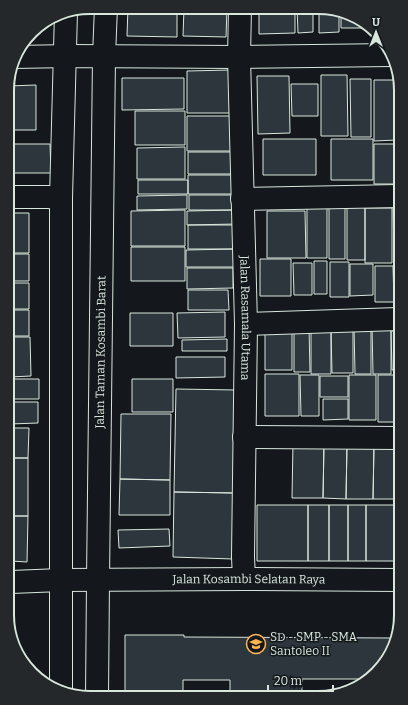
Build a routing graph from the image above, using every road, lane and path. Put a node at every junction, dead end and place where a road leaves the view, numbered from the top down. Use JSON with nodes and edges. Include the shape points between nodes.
{"nodes":[{"id":1,"x":105,"y":14,"type":"edge"},
{"id":2,"x":240,"y":14,"type":"edge"},
{"id":3,"x":66,"y":18,"type":"edge"},
{"id":4,"x":385,"y":55,"type":"edge"},
{"id":5,"x":68,"y":56,"type":"junction"},
{"id":6,"x":101,"y":56,"type":"junction"},
{"id":7,"x":22,"y":57,"type":"edge"},
{"id":8,"x":239,"y":57,"type":"junction"},
{"id":9,"x":394,"y":196,"type":"edge"},
{"id":10,"x":14,"y":197,"type":"edge"},
{"id":11,"x":61,"y":198,"type":"junction"},
{"id":12,"x":242,"y":199,"type":"junction"},
{"id":13,"x":394,"y":319,"type":"edge"},
{"id":14,"x":246,"y":324,"type":"junction"},
{"id":15,"x":244,"y":437,"type":"junction"},
{"id":16,"x":394,"y":438,"type":"edge"},
{"id":17,"x":62,"y":576,"type":"junction"},
{"id":18,"x":244,"y":579,"type":"junction"},
{"id":19,"x":95,"y":580,"type":"junction"},
{"id":20,"x":394,"y":580,"type":"edge"},
{"id":21,"x":14,"y":582,"type":"edge"},
{"id":22,"x":61,"y":685,"type":"edge"},
{"id":23,"x":97,"y":691,"type":"edge"}],
"edges":[{"from":1,"to":6,"type":"street","name":"Jalan Taman Kosambi Barat"},
{"from":2,"to":8,"type":"street","name":"Jalan Rasamala Utama"},
{"from":3,"to":5,"type":"street"},
{"from":4,"to":8,"type":"street"},
{"from":5,"to":6,"type":"street"},
{"from":5,"to":7,"type":"street"},
{"from":5,"to":11,"type":"street"},
{"from":6,"to":8,"type":"street"},
{"from":6,"to":19,"type":"street","name":"Jalan Taman Kosambi Barat"},
{"from":8,"to":12,"type":"street","name":"Jalan Rasamala Utama"},
{"from":9,"to":12,"type":"street"},
{"from":10,"to":11,"type":"street"},
{"from":11,"to":17,"type":"street"},
{"from":12,"to":14,"type":"street","name":"Jalan Rasamala Utama"},
{"from":13,"to":14,"type":"street"},
{"from":14,"to":15,"type":"street","name":"Jalan Rasamala Utama"},
{"from":15,"to":16,"type":"street"},
{"from":15,"to":18,"type":"street","name":"Jalan Rasamala Utama"},
{"from":17,"to":19,"type":"street","name":"Jalan Kosambi Selatan Raya"},
{"from":17,"to":21,"type":"street","name":"Jalan Kosambi Selatan Raya"},
{"from":17,"to":22,"type":"street"},
{"from":18,"to":19,"type":"street","name":"Jalan Kosambi Selatan Raya"},
{"from":18,"to":20,"type":"street","name":"Jalan Kosambi Selatan Raya"},
{"from":19,"to":23,"type":"street","name":"Jalan Taman Kosambi Barat"}]}
